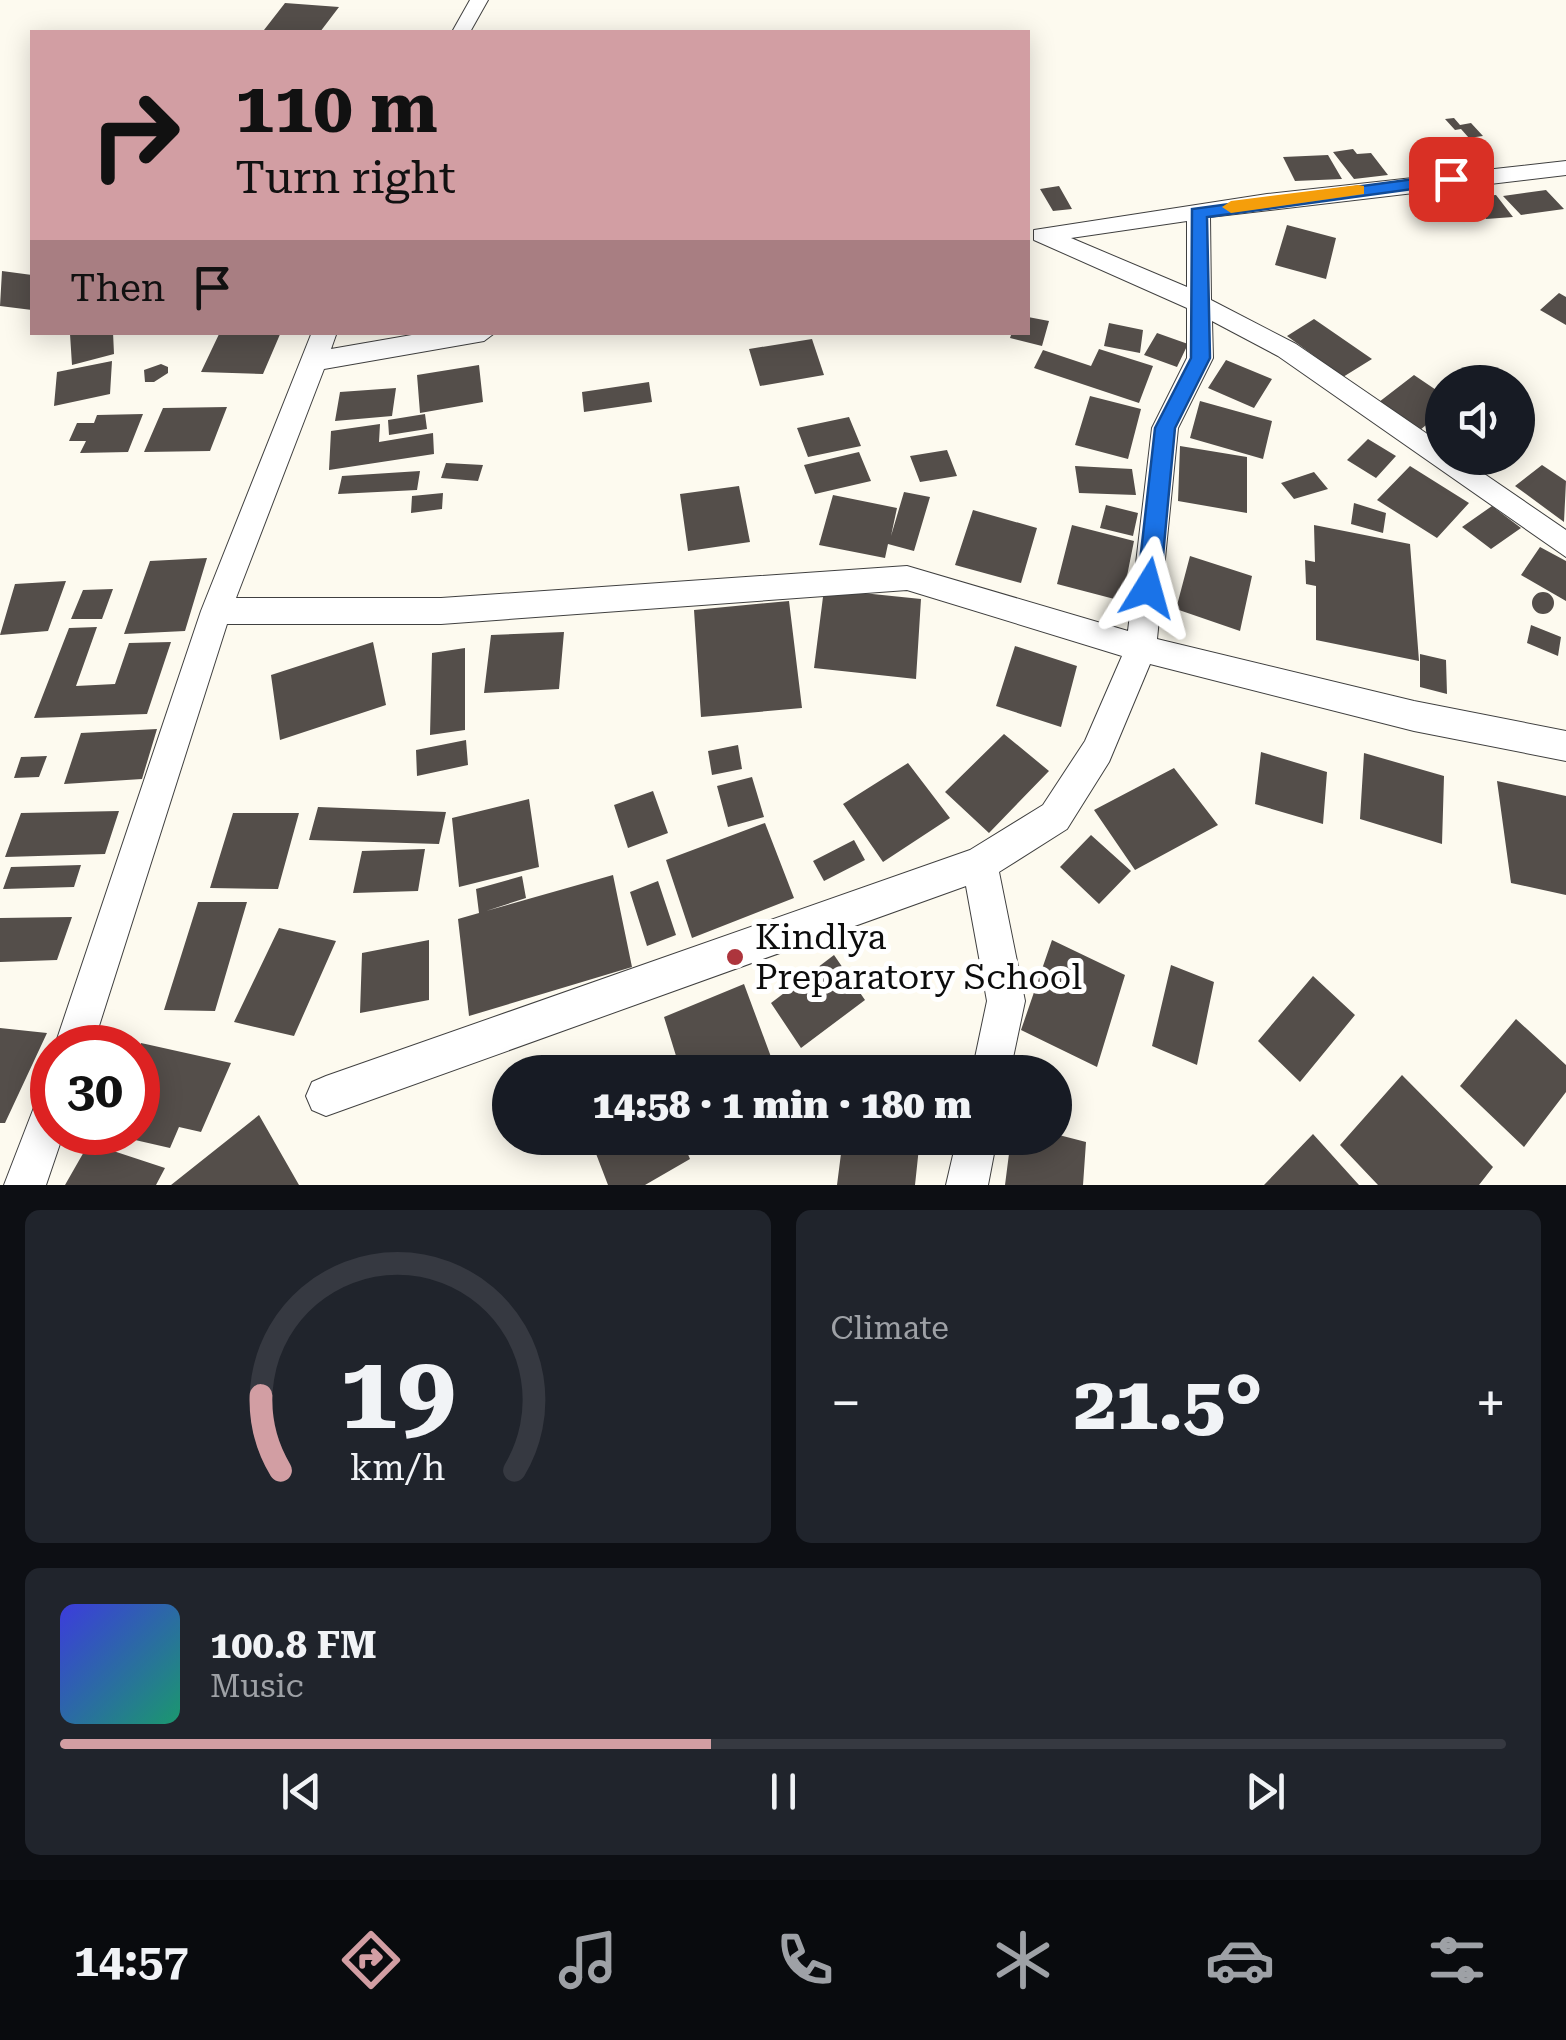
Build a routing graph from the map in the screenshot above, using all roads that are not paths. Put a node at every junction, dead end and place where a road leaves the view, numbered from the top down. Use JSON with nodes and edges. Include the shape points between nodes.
{"nodes":[{"id":1,"x":479,"y":0,"type":"edge"},
{"id":2,"x":461,"y":30,"type":"edge"},
{"id":3,"x":1566,"y":168,"type":"edge"},
{"id":4,"x":1198,"y":213,"type":"junction"},
{"id":5,"x":1035,"y":236,"type":"edge"},
{"id":6,"x":1200,"y":305,"type":"junction"},
{"id":7,"x":451,"y":335,"type":"edge"},
{"id":8,"x":319,"y":347,"type":"edge"},
{"id":9,"x":1566,"y":545,"type":"edge"},
{"id":10,"x":216,"y":611,"type":"junction"},
{"id":11,"x":1141,"y":648,"type":"junction"},
{"id":12,"x":1566,"y":746,"type":"edge"},
{"id":13,"x":980,"y":864,"type":"junction"},
{"id":14,"x":81,"y":1025,"type":"edge"},
{"id":15,"x":995,"y":1055,"type":"edge"},
{"id":16,"x":326,"y":1096,"type":"dead end"},
{"id":17,"x":36,"y":1155,"type":"edge"},
{"id":18,"x":974,"y":1155,"type":"edge"},
{"id":19,"x":25,"y":1185,"type":"edge"},
{"id":20,"x":968,"y":1185,"type":"edge"}],
"edges":[{"from":1,"to":2,"type":"street"},
{"from":3,"to":4,"type":"street"},
{"from":4,"to":5,"type":"street"},
{"from":4,"to":6,"type":"street"},
{"from":5,"to":6,"type":"street"},
{"from":6,"to":9,"type":"street","via":[[1287,350]]},
{"from":6,"to":11,"type":"street","via":[[1200,358],[1165,428]]},
{"from":7,"to":8,"type":"street"},
{"from":8,"to":10,"type":"street"},
{"from":10,"to":11,"type":"street","via":[[441,611],[907,578]]},
{"from":10,"to":14,"type":"street"},
{"from":11,"to":12,"type":"street"},
{"from":11,"to":13,"type":"street","via":[[1097,752],[1055,817]]},
{"from":13,"to":15,"type":"street","via":[[1006,1001]]},
{"from":13,"to":16,"type":"street"},
{"from":17,"to":19,"type":"street"},
{"from":18,"to":20,"type":"street"}]}
